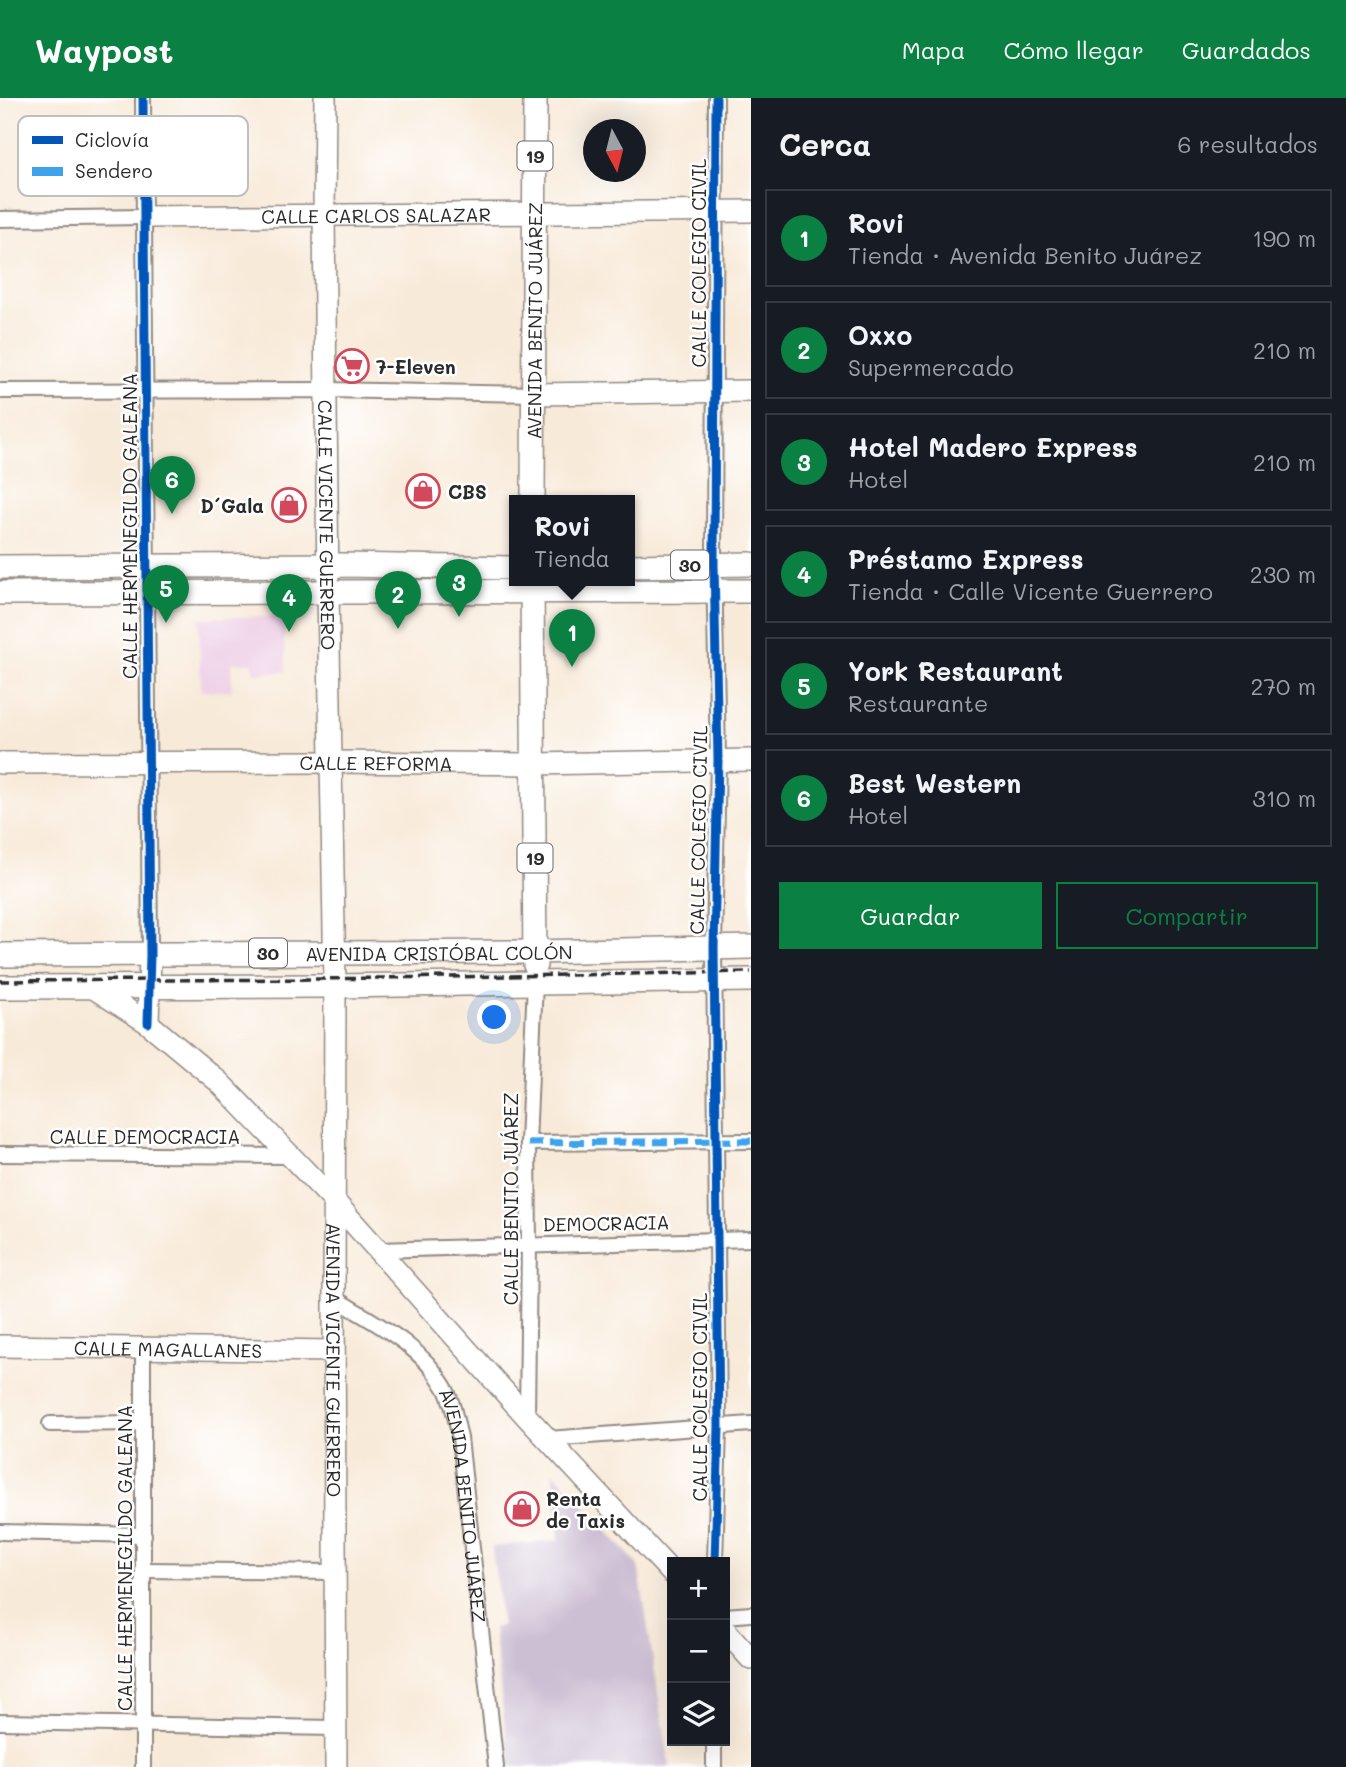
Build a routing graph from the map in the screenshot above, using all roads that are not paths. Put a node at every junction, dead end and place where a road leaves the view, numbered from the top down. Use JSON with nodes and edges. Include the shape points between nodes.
{"nodes":[{"id":1,"x":144,"y":98,"type":"edge"},
{"id":2,"x":325,"y":98,"type":"edge"},
{"id":3,"x":535,"y":98,"type":"edge"},
{"id":4,"x":716,"y":98,"type":"edge"},
{"id":5,"x":144,"y":116,"type":"edge"},
{"id":6,"x":145,"y":196,"type":"edge"},
{"id":7,"x":715,"y":211,"type":"junction"},
{"id":8,"x":751,"y":211,"type":"edge"},
{"id":9,"x":324,"y":214,"type":"junction"},
{"id":10,"x":536,"y":214,"type":"junction"},
{"id":11,"x":145,"y":217,"type":"junction"},
{"id":12,"x":0,"y":219,"type":"edge"},
{"id":13,"x":145,"y":390,"type":"junction"},
{"id":14,"x":326,"y":390,"type":"junction"},
{"id":15,"x":0,"y":391,"type":"edge"},
{"id":16,"x":715,"y":391,"type":"junction"},
{"id":17,"x":751,"y":391,"type":"edge"},
{"id":18,"x":534,"y":394,"type":"junction"},
{"id":19,"x":533,"y":495,"type":"edge"},
{"id":20,"x":714,"y":564,"type":"junction"},
{"id":21,"x":751,"y":564,"type":"edge"},
{"id":22,"x":328,"y":565,"type":"junction"},
{"id":23,"x":635,"y":566,"type":"edge"},
{"id":24,"x":146,"y":567,"type":"junction"},
{"id":25,"x":0,"y":568,"type":"edge"},
{"id":26,"x":509,"y":568,"type":"edge"},
{"id":27,"x":532,"y":587,"type":"edge"},
{"id":28,"x":328,"y":590,"type":"junction"},
{"id":29,"x":714,"y":590,"type":"junction"},
{"id":30,"x":751,"y":590,"type":"edge"},
{"id":31,"x":146,"y":592,"type":"junction"},
{"id":32,"x":0,"y":593,"type":"edge"},
{"id":33,"x":718,"y":760,"type":"junction"},
{"id":34,"x":751,"y":760,"type":"edge"},
{"id":35,"x":331,"y":762,"type":"junction"},
{"id":36,"x":0,"y":763,"type":"edge"},
{"id":37,"x":148,"y":764,"type":"junction"},
{"id":38,"x":534,"y":764,"type":"junction"},
{"id":39,"x":714,"y":947,"type":"junction"},
{"id":40,"x":751,"y":947,"type":"edge"},
{"id":41,"x":535,"y":951,"type":"junction"},
{"id":42,"x":334,"y":953,"type":"junction"},
{"id":43,"x":0,"y":955,"type":"edge"},
{"id":44,"x":150,"y":955,"type":"junction"},
{"id":45,"x":751,"y":980,"type":"edge"},
{"id":46,"x":715,"y":981,"type":"junction"},
{"id":47,"x":535,"y":982,"type":"junction"},
{"id":48,"x":335,"y":986,"type":"junction"},
{"id":49,"x":0,"y":987,"type":"edge"},
{"id":50,"x":92,"y":987,"type":"junction"},
{"id":51,"x":149,"y":988,"type":"junction"},
{"id":52,"x":148,"y":1023,"type":"junction"},
{"id":53,"x":716,"y":1141,"type":"junction"},
{"id":54,"x":751,"y":1141,"type":"edge"},
{"id":55,"x":528,"y":1143,"type":"junction"},
{"id":56,"x":0,"y":1154,"type":"edge"},
{"id":57,"x":291,"y":1156,"type":"junction"},
{"id":58,"x":334,"y":1201,"type":"junction"},
{"id":59,"x":751,"y":1239,"type":"edge"},
{"id":60,"x":717,"y":1240,"type":"junction"},
{"id":61,"x":530,"y":1244,"type":"junction"},
{"id":62,"x":378,"y":1250,"type":"junction"},
{"id":63,"x":334,"y":1298,"type":"junction"},
{"id":64,"x":0,"y":1346,"type":"edge"},
{"id":65,"x":143,"y":1348,"type":"junction"},
{"id":66,"x":334,"y":1351,"type":"junction"},
{"id":67,"x":527,"y":1416,"type":"junction"},
{"id":68,"x":143,"y":1423,"type":"junction"},
{"id":69,"x":50,"y":1424,"type":"dead end"},
{"id":70,"x":751,"y":1424,"type":"edge"},
{"id":71,"x":719,"y":1427,"type":"junction"},
{"id":72,"x":548,"y":1439,"type":"junction"},
{"id":73,"x":0,"y":1532,"type":"edge"},
{"id":74,"x":144,"y":1535,"type":"junction"},
{"id":75,"x":715,"y":1557,"type":"edge"},
{"id":76,"x":667,"y":1568,"type":"edge"},
{"id":77,"x":144,"y":1570,"type":"junction"},
{"id":78,"x":336,"y":1572,"type":"junction"},
{"id":79,"x":751,"y":1614,"type":"edge"},
{"id":80,"x":730,"y":1616,"type":"edge"},
{"id":81,"x":730,"y":1636,"type":"edge"},
{"id":82,"x":751,"y":1659,"type":"edge"},
{"id":83,"x":0,"y":1723,"type":"edge"},
{"id":84,"x":143,"y":1727,"type":"junction"},
{"id":85,"x":336,"y":1728,"type":"junction"},
{"id":86,"x":714,"y":1746,"type":"edge"},
{"id":87,"x":143,"y":1767,"type":"edge"},
{"id":88,"x":336,"y":1767,"type":"edge"},
{"id":89,"x":496,"y":1767,"type":"edge"},
{"id":90,"x":714,"y":1767,"type":"edge"}],
"edges":[{"from":1,"to":5,"type":"street","name":"CALLE HERMENEGILDO GALEANA"},
{"from":2,"to":9,"type":"street","name":"CALLE VICENTE GUERRERO"},
{"from":3,"to":10,"type":"main road","name":"AVENIDA BENITO JUÁREZ","number":"19"},
{"from":4,"to":7,"type":"street","name":"CALLE COLEGIO CIVIL"},
{"from":6,"to":11,"type":"street","name":"CALLE HERMENEGILDO GALEANA"},
{"from":7,"to":8,"type":"street","name":"CALLE CARLOS SALAZAR"},
{"from":7,"to":10,"type":"street","name":"CALLE CARLOS SALAZAR"},
{"from":7,"to":16,"type":"street","name":"CALLE COLEGIO CIVIL"},
{"from":9,"to":10,"type":"street","name":"CALLE CARLOS SALAZAR"},
{"from":9,"to":11,"type":"street","name":"CALLE CARLOS SALAZAR"},
{"from":9,"to":14,"type":"street","name":"CALLE VICENTE GUERRERO"},
{"from":10,"to":18,"type":"main road","name":"AVENIDA BENITO JUÁREZ","number":"19"},
{"from":11,"to":12,"type":"street","name":"CALLE CARLOS SALAZAR"},
{"from":11,"to":13,"type":"street","name":"CALLE HERMENEGILDO GALEANA"},
{"from":13,"to":14,"type":"street"},
{"from":13,"to":15,"type":"street"},
{"from":13,"to":24,"type":"street","name":"CALLE HERMENEGILDO GALEANA"},
{"from":14,"to":18,"type":"street"},
{"from":14,"to":22,"type":"street","name":"CALLE VICENTE GUERRERO"},
{"from":16,"to":17,"type":"street"},
{"from":16,"to":18,"type":"street"},
{"from":16,"to":20,"type":"street","name":"CALLE COLEGIO CIVIL"},
{"from":18,"to":19,"type":"main road","name":"AVENIDA BENITO JUÁREZ","number":"19"},
{"from":20,"to":21,"type":"main road","number":"30"},
{"from":20,"to":23,"type":"main road","number":"30"},
{"from":20,"to":29,"type":"street","name":"CALLE COLEGIO CIVIL"},
{"from":22,"to":24,"type":"main road"},
{"from":22,"to":26,"type":"main road"},
{"from":22,"to":28,"type":"street","name":"CALLE VICENTE GUERRERO"},
{"from":24,"to":25,"type":"main road"},
{"from":24,"to":31,"type":"street","name":"CALLE HERMENEGILDO GALEANA"},
{"from":27,"to":28,"type":"main road"},
{"from":27,"to":29,"type":"main road","number":"30"},
{"from":27,"to":38,"type":"main road","number":"19"},
{"from":28,"to":31,"type":"main road"},
{"from":28,"to":35,"type":"street","name":"CALLE VICENTE GUERRERO"},
{"from":29,"to":30,"type":"main road","number":"30"},
{"from":29,"to":33,"type":"street","name":"CALLE COLEGIO CIVIL"},
{"from":31,"to":32,"type":"main road"},
{"from":31,"to":37,"type":"street","name":"CALLE HERMENEGILDO GALEANA"},
{"from":33,"to":34,"type":"street","name":"CALLE REFORMA"},
{"from":33,"to":38,"type":"street","name":"CALLE REFORMA"},
{"from":33,"to":39,"type":"street","name":"CALLE COLEGIO CIVIL"},
{"from":35,"to":37,"type":"street","name":"CALLE REFORMA"},
{"from":35,"to":38,"type":"street","name":"CALLE REFORMA"},
{"from":35,"to":42,"type":"street","name":"CALLE VICENTE GUERRERO"},
{"from":36,"to":37,"type":"street","name":"CALLE REFORMA"},
{"from":37,"to":44,"type":"street","name":"CALLE HERMENEGILDO GALEANA"},
{"from":38,"to":41,"type":"main road","number":"19"},
{"from":39,"to":40,"type":"main road","name":"AVENIDA CRISTÓBAL COLÓN","number":"30"},
{"from":39,"to":41,"type":"main road","name":"AVENIDA CRISTÓBAL COLÓN","number":"30"},
{"from":39,"to":46,"type":"street","name":"CALLE COLEGIO CIVIL"},
{"from":41,"to":42,"type":"main road","name":"AVENIDA CRISTÓBAL COLÓN","number":"30"},
{"from":41,"to":47,"type":"main road","number":"19"},
{"from":42,"to":44,"type":"main road","name":"AVENIDA CRISTÓBAL COLÓN","number":"30"},
{"from":42,"to":48,"type":"street","name":"AVENIDA VICENTE GUERRERO"},
{"from":43,"to":44,"type":"main road","name":"AVENIDA CRISTÓBAL COLÓN","number":"30"},
{"from":44,"to":51,"type":"street"},
{"from":45,"to":46,"type":"main road","name":"AVENIDA CRISTÓBAL COLÓN","number":"30"},
{"from":46,"to":47,"type":"main road","name":"AVENIDA CRISTÓBAL COLÓN","number":"30"},
{"from":46,"to":53,"type":"street","name":"CALLE COLEGIO CIVIL"},
{"from":47,"to":48,"type":"main road","name":"AVENIDA CRISTÓBAL COLÓN","number":"30"},
{"from":47,"to":55,"type":"street","name":"CALLE BENITO JUÁREZ","number":"19"},
{"from":48,"to":51,"type":"main road","name":"AVENIDA CRISTÓBAL COLÓN","number":"30"},
{"from":48,"to":58,"type":"street","name":"AVENIDA VICENTE GUERRERO"},
{"from":49,"to":50,"type":"main road","number":"30"},
{"from":50,"to":51,"type":"main road","name":"AVENIDA CRISTÓBAL COLÓN","number":"30"},
{"from":50,"to":52,"type":"street"},
{"from":51,"to":52,"type":"street"},
{"from":52,"to":57,"type":"street","via":[[219,1082]]},
{"from":53,"to":54,"type":"street"},
{"from":53,"to":55,"type":"street"},
{"from":53,"to":60,"type":"street","name":"CALLE COLEGIO CIVIL"},
{"from":55,"to":61,"type":"street","name":"CALLE BENITO JUÁREZ","number":"19"},
{"from":56,"to":57,"type":"street","name":"CALLE DEMOCRACIA"},
{"from":57,"to":58,"type":"street"},
{"from":58,"to":62,"type":"street"},
{"from":58,"to":63,"type":"street","name":"AVENIDA VICENTE GUERRERO"},
{"from":59,"to":60,"type":"street","name":"DEMOCRACIA"},
{"from":60,"to":61,"type":"street","name":"DEMOCRACIA"},
{"from":60,"to":71,"type":"street","name":"CALLE COLEGIO CIVIL"},
{"from":61,"to":62,"type":"street","name":"DEMOCRACIA"},
{"from":61,"to":67,"type":"street","name":"CALLE BENITO JUÁREZ","number":"19"},
{"from":62,"to":67,"type":"street"},
{"from":63,"to":66,"type":"street","name":"AVENIDA VICENTE GUERRERO"},
{"from":63,"to":89,"type":"street","name":"AVENIDA BENITO JUÁREZ","via":[[401,1339],[432,1367],[446,1388],[460,1438]]},
{"from":64,"to":65,"type":"street","name":"CALLE MAGALLANES"},
{"from":65,"to":66,"type":"street","name":"CALLE MAGALLANES"},
{"from":65,"to":68,"type":"street","name":"CALLE HERMENEGILDO GALEANA"},
{"from":66,"to":78,"type":"street","name":"AVENIDA VICENTE GUERRERO"},
{"from":67,"to":72,"type":"street"},
{"from":68,"to":69,"type":"street"},
{"from":68,"to":74,"type":"street","name":"CALLE HERMENEGILDO GALEANA"},
{"from":70,"to":71,"type":"street"},
{"from":71,"to":72,"type":"street"},
{"from":71,"to":75,"type":"street","name":"CALLE COLEGIO CIVIL"},
{"from":72,"to":76,"type":"street"},
{"from":73,"to":74,"type":"street"},
{"from":74,"to":77,"type":"street","name":"CALLE HERMENEGILDO GALEANA"},
{"from":77,"to":78,"type":"street"},
{"from":77,"to":84,"type":"street","name":"CALLE HERMENEGILDO GALEANA"},
{"from":78,"to":85,"type":"street","name":"AVENIDA VICENTE GUERRERO"},
{"from":79,"to":80,"type":"street"},
{"from":81,"to":82,"type":"street"},
{"from":83,"to":84,"type":"street"},
{"from":84,"to":85,"type":"street"},
{"from":84,"to":87,"type":"street","name":"CALLE HERMENEGILDO GALEANA"},
{"from":85,"to":88,"type":"street","name":"AVENIDA VICENTE GUERRERO"},
{"from":86,"to":90,"type":"street"}]}
